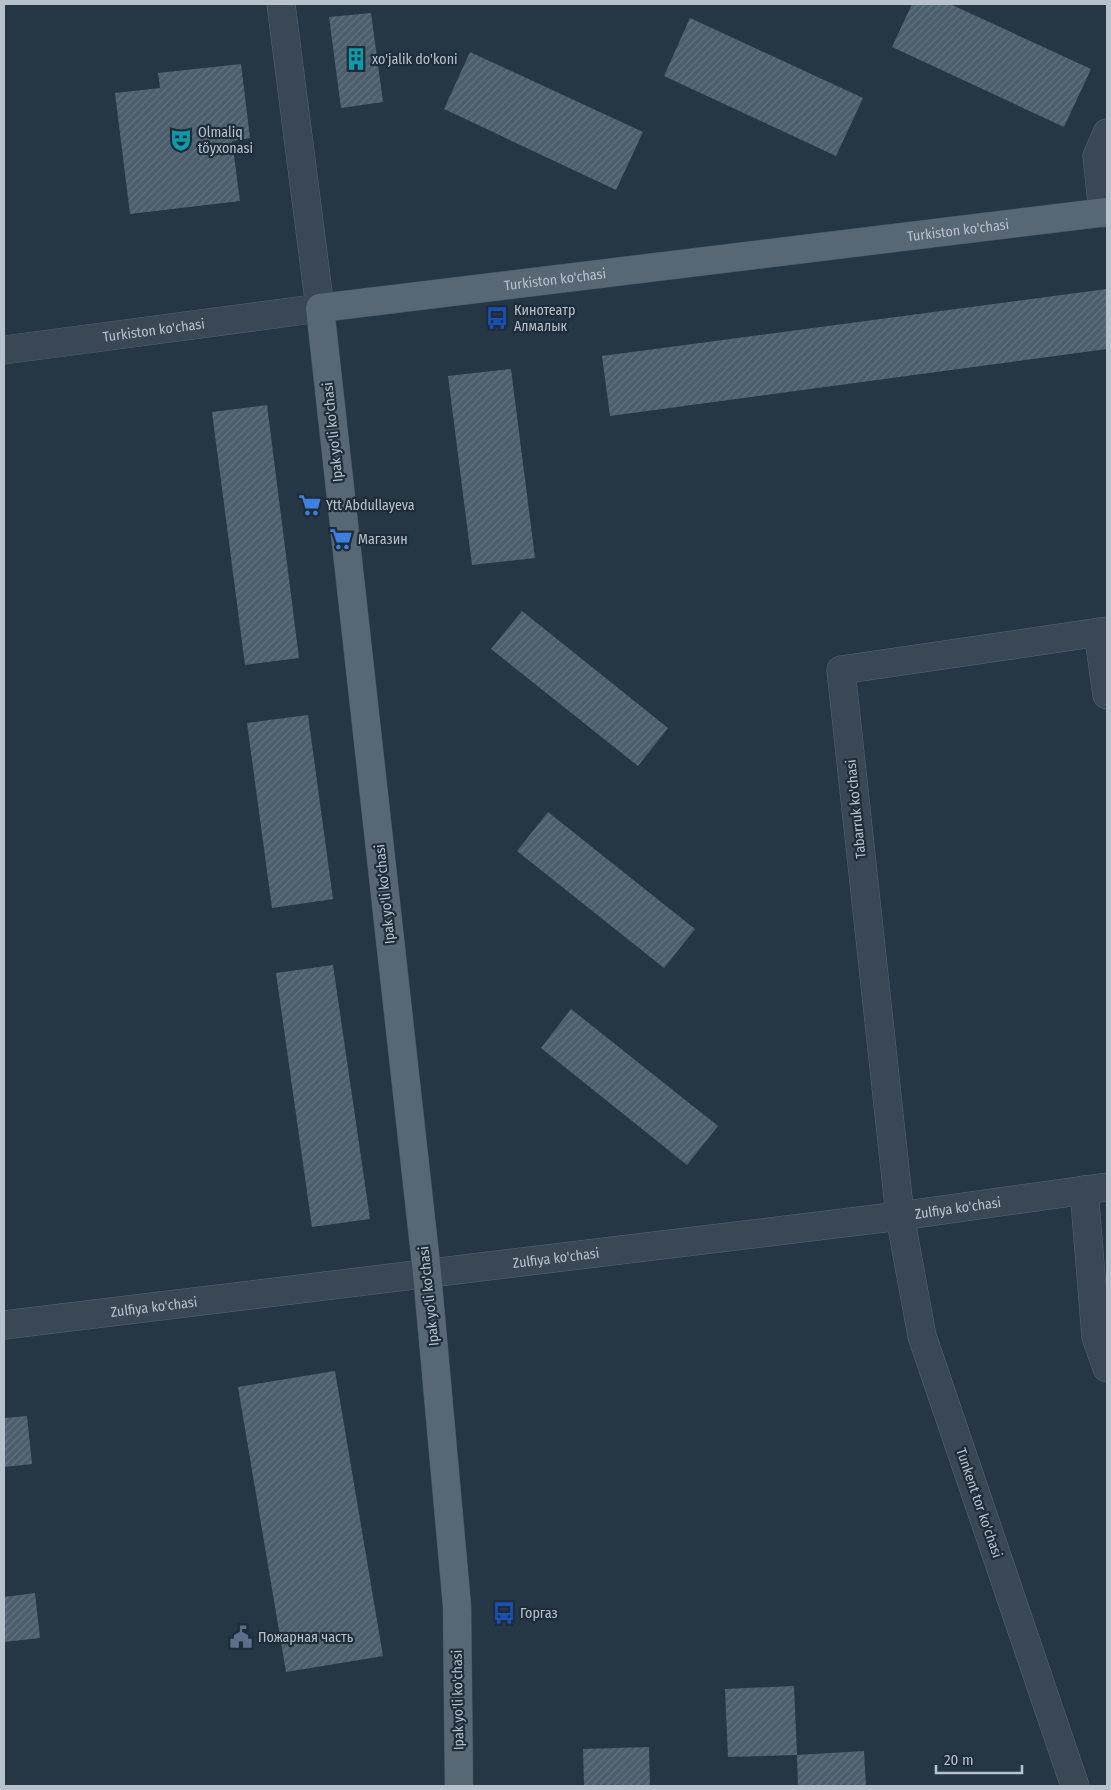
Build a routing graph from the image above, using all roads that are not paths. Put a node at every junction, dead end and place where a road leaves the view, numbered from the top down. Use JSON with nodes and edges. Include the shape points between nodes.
{"nodes":[{"id":1,"x":281,"y":4,"type":"edge"},
{"id":2,"x":1107,"y":133,"type":"edge"},
{"id":3,"x":1105,"y":212,"type":"edge"},
{"id":4,"x":320,"y":308,"type":"junction"},
{"id":5,"x":4,"y":350,"type":"edge"},
{"id":6,"x":1102,"y":631,"type":"edge"},
{"id":7,"x":1107,"y":695,"type":"edge"},
{"id":8,"x":1095,"y":1189,"type":"edge"},
{"id":9,"x":900,"y":1216,"type":"junction"},
{"id":10,"x":427,"y":1273,"type":"junction"},
{"id":11,"x":4,"y":1325,"type":"edge"},
{"id":12,"x":1107,"y":1368,"type":"edge"},
{"id":13,"x":459,"y":1786,"type":"edge"},
{"id":14,"x":1075,"y":1786,"type":"edge"}],
"edges":[{"from":1,"to":4,"type":"street","name":"Ipak yo'li ko'chasi"},
{"from":2,"to":3,"type":"street","via":[[1097,156]]},
{"from":3,"to":4,"type":"main road","name":"Turkiston ko'chasi"},
{"from":4,"to":5,"type":"street","name":"Turkiston ko'chasi"},
{"from":4,"to":10,"type":"main road","name":"Ipak yo'li ko'chasi"},
{"from":6,"to":7,"type":"street"},
{"from":6,"to":9,"type":"street","name":"Tabarruk ko'chasi","via":[[841,670]]},
{"from":8,"to":9,"type":"street","name":"Zulfiya ko'chasi"},
{"from":8,"to":12,"type":"street","via":[[1096,1337]]},
{"from":9,"to":10,"type":"street","name":"Zulfiya ko'chasi"},
{"from":9,"to":14,"type":"street","name":"Tunkent tor ko'chasi","via":[[922,1336]]},
{"from":10,"to":11,"type":"street","name":"Zulfiya ko'chasi"},
{"from":10,"to":13,"type":"main road","name":"Ipak yo'li ko'chasi","via":[[457,1606]]}]}
